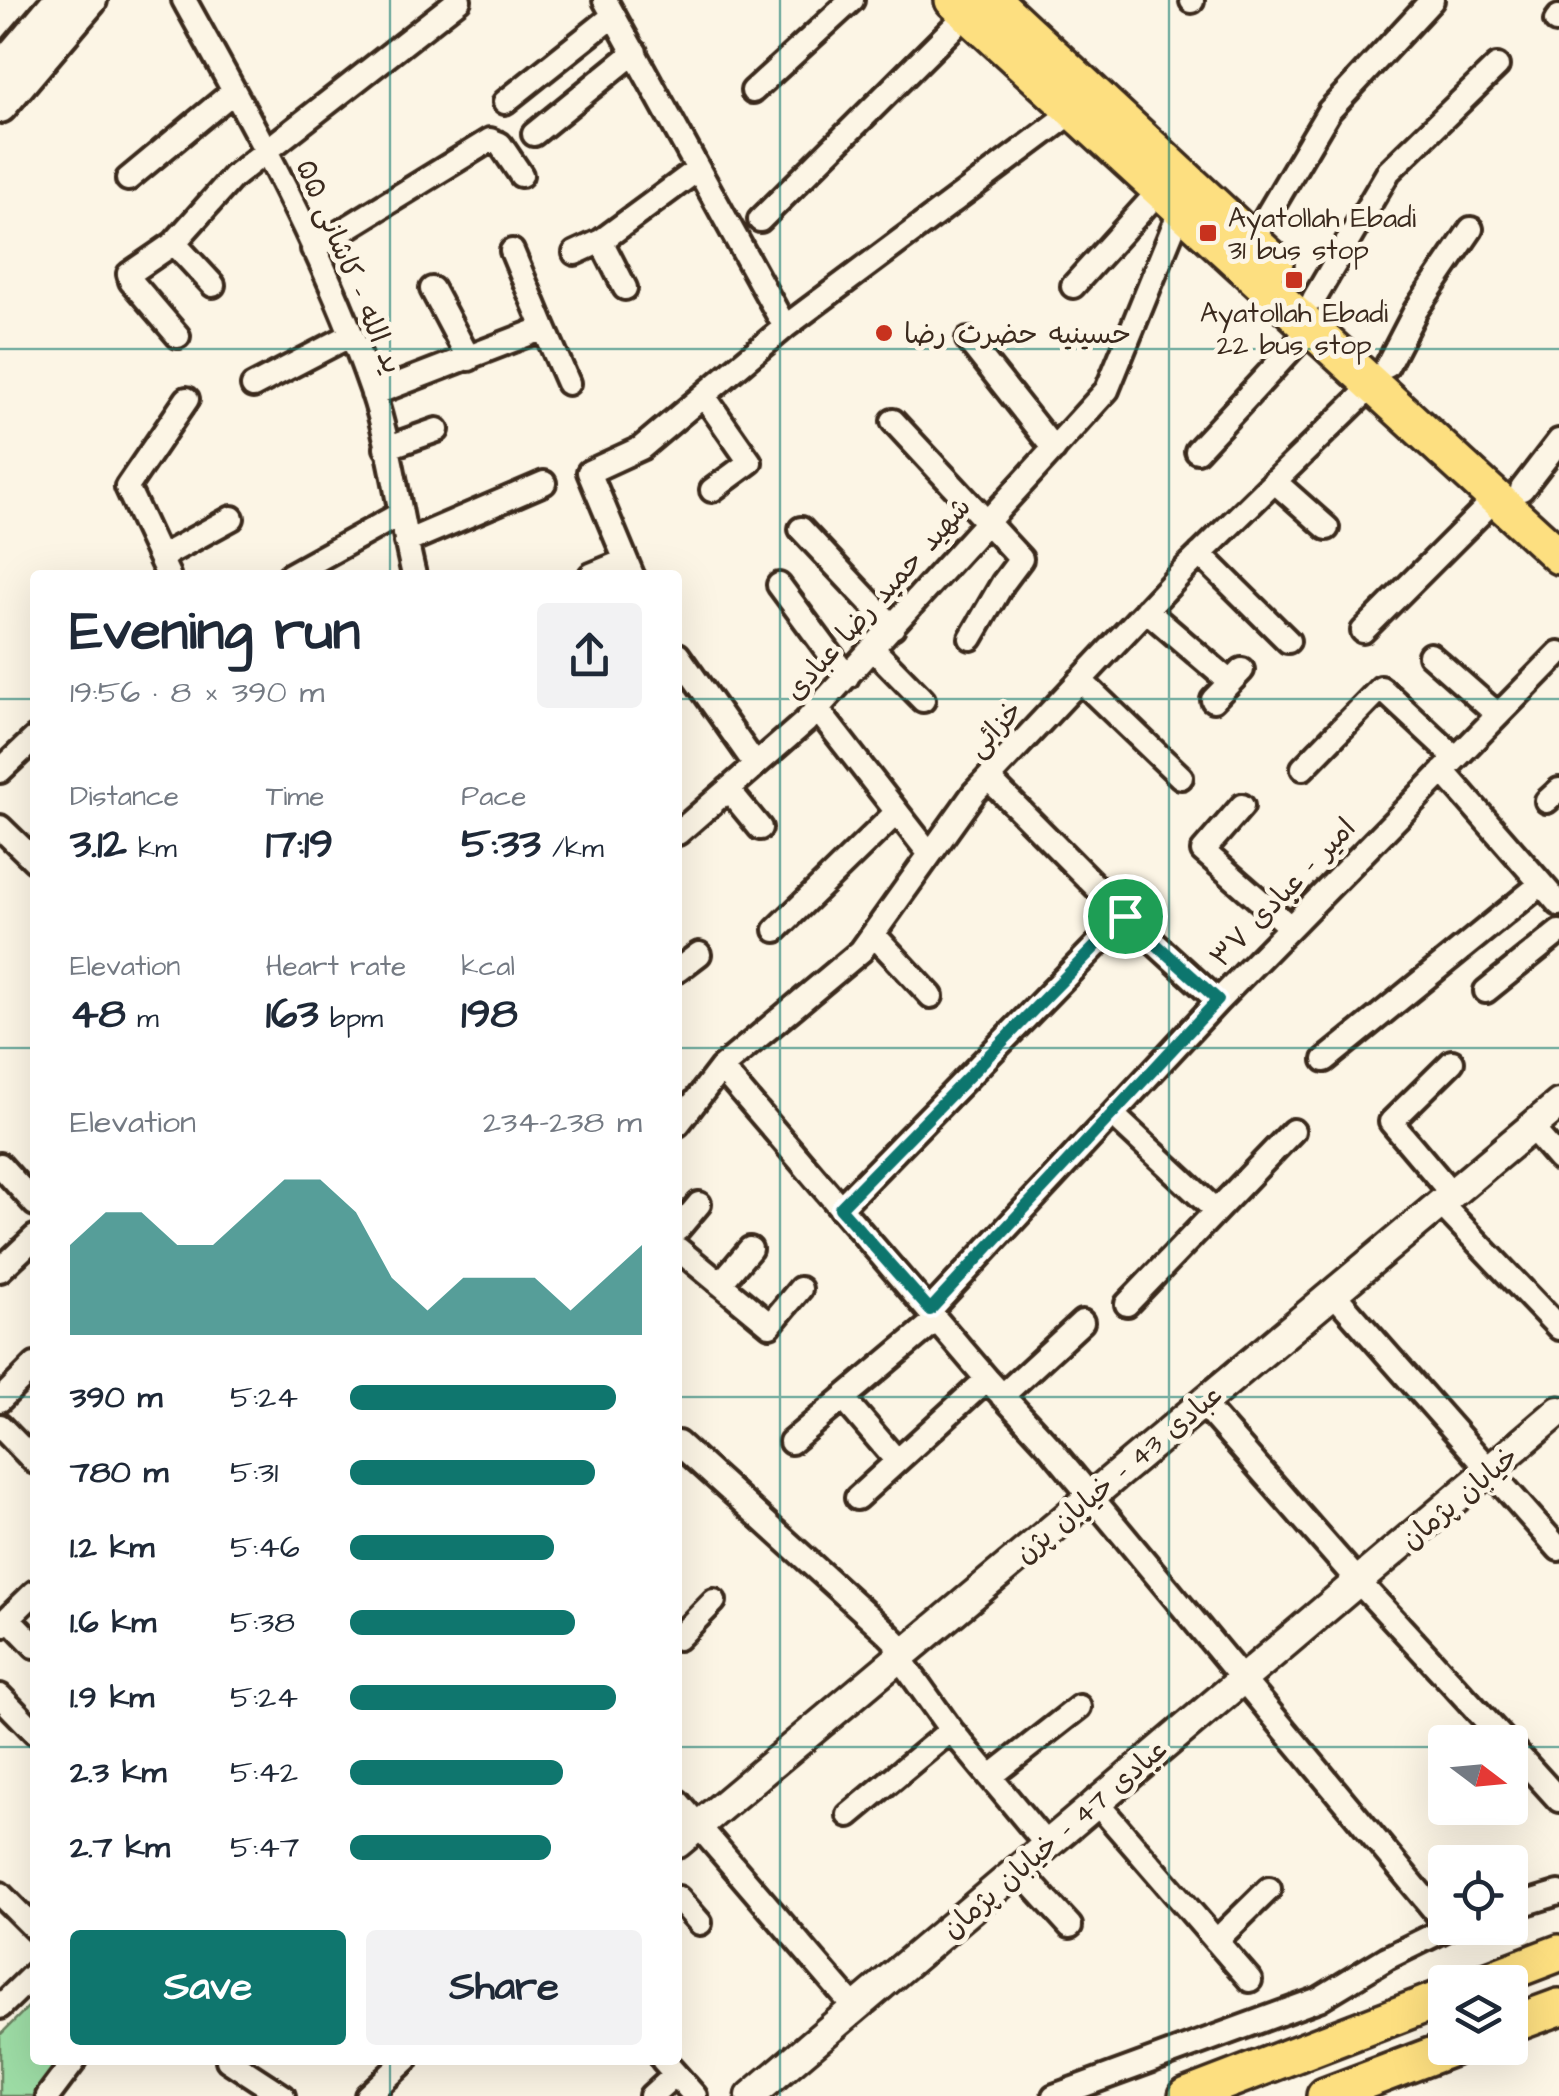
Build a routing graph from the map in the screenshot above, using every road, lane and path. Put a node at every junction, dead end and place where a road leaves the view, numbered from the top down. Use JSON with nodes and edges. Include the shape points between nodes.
{"nodes":[{"id":1,"x":60,"y":0,"type":"edge"},
{"id":2,"x":90,"y":0,"type":"edge"},
{"id":3,"x":184,"y":0,"type":"edge"},
{"id":4,"x":458,"y":0,"type":"edge"},
{"id":5,"x":852,"y":0,"type":"edge"},
{"id":6,"x":1432,"y":0,"type":"edge"},
{"id":7,"x":971,"y":4,"type":"edge"},
{"id":8,"x":609,"y":8,"type":"edge"},
{"id":9,"x":635,"y":52,"type":"junction"},
{"id":10,"x":1497,"y":66,"type":"dead end"},
{"id":11,"x":0,"y":71,"type":"edge"},
{"id":12,"x":234,"y":91,"type":"junction"},
{"id":13,"x":754,"y":91,"type":"dead end"},
{"id":14,"x":506,"y":102,"type":"dead end"},
{"id":15,"x":0,"y":106,"type":"edge"},
{"id":16,"x":1074,"y":111,"type":"junction"},
{"id":17,"x":534,"y":134,"type":"dead end"},
{"id":18,"x":267,"y":149,"type":"junction"},
{"id":19,"x":696,"y":170,"type":"junction"},
{"id":20,"x":522,"y":174,"type":"dead end"},
{"id":21,"x":128,"y":179,"type":"dead end"},
{"id":22,"x":1170,"y":200,"type":"junction"},
{"id":23,"x":760,"y":220,"type":"dead end"},
{"id":24,"x":1471,"y":229,"type":"dead end"},
{"id":25,"x":601,"y":240,"type":"junction"},
{"id":26,"x":1252,"y":242,"type":"junction"},
{"id":27,"x":174,"y":243,"type":"junction"},
{"id":28,"x":313,"y":248,"type":"junction"},
{"id":29,"x":512,"y":251,"type":"dead end"},
{"id":30,"x":575,"y":253,"type":"dead end"},
{"id":31,"x":212,"y":285,"type":"dead end"},
{"id":32,"x":1073,"y":286,"type":"dead end"},
{"id":33,"x":432,"y":288,"type":"dead end"},
{"id":34,"x":625,"y":288,"type":"dead end"},
{"id":35,"x":1312,"y":314,"type":"junction"},
{"id":36,"x":785,"y":327,"type":"junction"},
{"id":37,"x":544,"y":328,"type":"junction"},
{"id":38,"x":351,"y":335,"type":"junction"},
{"id":39,"x":178,"y":336,"type":"dead end"},
{"id":40,"x":968,"y":340,"type":"dead end"},
{"id":41,"x":469,"y":358,"type":"junction"},
{"id":42,"x":1380,"y":376,"type":"junction"},
{"id":43,"x":568,"y":383,"type":"dead end"},
{"id":44,"x":253,"y":386,"type":"dead end"},
{"id":45,"x":373,"y":394,"type":"junction"},
{"id":46,"x":704,"y":396,"type":"junction"},
{"id":47,"x":187,"y":399,"type":"dead end"},
{"id":48,"x":893,"y":421,"type":"dead end"},
{"id":49,"x":437,"y":430,"type":"dead end"},
{"id":50,"x":1559,"y":441,"type":"edge"},
{"id":51,"x":386,"y":448,"type":"junction"},
{"id":52,"x":1054,"y":449,"type":"junction"},
{"id":53,"x":1197,"y":451,"type":"dead end"},
{"id":54,"x":1274,"y":481,"type":"junction"},
{"id":55,"x":544,"y":483,"type":"dead end"},
{"id":56,"x":712,"y":490,"type":"dead end"},
{"id":57,"x":1509,"y":494,"type":"junction"},
{"id":58,"x":400,"y":514,"type":"junction"},
{"id":59,"x":232,"y":518,"type":"dead end"},
{"id":60,"x":986,"y":522,"type":"junction"},
{"id":61,"x":1327,"y":528,"type":"dead end"},
{"id":62,"x":801,"y":529,"type":"dead end"},
{"id":63,"x":406,"y":542,"type":"junction"},
{"id":64,"x":1557,"y":542,"type":"edge"},
{"id":65,"x":1200,"y":554,"type":"junction"},
{"id":66,"x":164,"y":566,"type":"edge"},
{"id":67,"x":629,"y":568,"type":"edge"},
{"id":68,"x":299,"y":570,"type":"edge"},
{"id":69,"x":413,"y":570,"type":"edge"},
{"id":70,"x":779,"y":585,"type":"dead end"},
{"id":71,"x":1146,"y":610,"type":"junction"},
{"id":72,"x":893,"y":627,"type":"junction"},
{"id":73,"x":1363,"y":631,"type":"dead end"},
{"id":74,"x":972,"y":638,"type":"dead end"},
{"id":75,"x":1288,"y":641,"type":"dead end"},
{"id":76,"x":873,"y":649,"type":"junction"},
{"id":77,"x":1559,"y":653,"type":"edge"},
{"id":78,"x":1430,"y":654,"type":"dead end"},
{"id":79,"x":847,"y":677,"type":"junction"},
{"id":80,"x":1080,"y":680,"type":"junction"},
{"id":81,"x":686,"y":687,"type":"edge"},
{"id":82,"x":922,"y":700,"type":"dead end"},
{"id":83,"x":1213,"y":700,"type":"dead end"},
{"id":84,"x":816,"y":710,"type":"junction"},
{"id":85,"x":1498,"y":714,"type":"junction"},
{"id":86,"x":30,"y":743,"type":"edge"},
{"id":87,"x":755,"y":764,"type":"junction"},
{"id":88,"x":1450,"y":764,"type":"junction"},
{"id":89,"x":1303,"y":768,"type":"dead end"},
{"id":90,"x":0,"y":770,"type":"edge"},
{"id":91,"x":1181,"y":777,"type":"dead end"},
{"id":92,"x":988,"y":778,"type":"junction"},
{"id":93,"x":728,"y":789,"type":"junction"},
{"id":94,"x":1242,"y":806,"type":"dead end"},
{"id":95,"x":896,"y":812,"type":"junction"},
{"id":96,"x":0,"y":826,"type":"edge"},
{"id":97,"x":760,"y":828,"type":"dead end"},
{"id":98,"x":682,"y":829,"type":"edge"},
{"id":99,"x":929,"y":853,"type":"junction"},
{"id":100,"x":30,"y":857,"type":"edge"},
{"id":101,"x":1542,"y":884,"type":"junction"},
{"id":102,"x":1559,"y":904,"type":"edge"},
{"id":103,"x":1125,"y":916,"type":"junction"},
{"id":104,"x":1290,"y":927,"type":"junction"},
{"id":105,"x":776,"y":930,"type":"dead end"},
{"id":106,"x":1559,"y":932,"type":"edge"},
{"id":107,"x":875,"y":936,"type":"junction"},
{"id":108,"x":699,"y":954,"type":"dead end"},
{"id":109,"x":682,"y":967,"type":"edge"},
{"id":110,"x":1486,"y":991,"type":"dead end"},
{"id":111,"x":931,"y":996,"type":"dead end"},
{"id":112,"x":1218,"y":1000,"type":"junction"},
{"id":113,"x":1325,"y":1060,"type":"dead end"},
{"id":114,"x":1452,"y":1062,"type":"dead end"},
{"id":115,"x":721,"y":1068,"type":"junction"},
{"id":116,"x":1559,"y":1104,"type":"edge"},
{"id":117,"x":682,"y":1112,"type":"edge"},
{"id":118,"x":1113,"y":1115,"type":"junction"},
{"id":119,"x":1530,"y":1128,"type":"junction"},
{"id":120,"x":1294,"y":1130,"type":"dead end"},
{"id":121,"x":1559,"y":1159,"type":"edge"},
{"id":122,"x":0,"y":1165,"type":"edge"},
{"id":123,"x":30,"y":1198,"type":"edge"},
{"id":124,"x":1446,"y":1199,"type":"junction"},
{"id":125,"x":699,"y":1204,"type":"dead end"},
{"id":126,"x":840,"y":1208,"type":"junction"},
{"id":127,"x":1214,"y":1210,"type":"junction"},
{"id":128,"x":682,"y":1224,"type":"edge"},
{"id":129,"x":30,"y":1242,"type":"edge"},
{"id":130,"x":750,"y":1249,"type":"dead end"},
{"id":131,"x":682,"y":1252,"type":"edge"},
{"id":132,"x":9,"y":1262,"type":"edge"},
{"id":133,"x":720,"y":1284,"type":"junction"},
{"id":134,"x":800,"y":1289,"type":"dead end"},
{"id":135,"x":1334,"y":1293,"type":"junction"},
{"id":136,"x":1126,"y":1304,"type":"dead end"},
{"id":137,"x":933,"y":1315,"type":"junction"},
{"id":138,"x":1082,"y":1322,"type":"dead end"},
{"id":139,"x":1559,"y":1328,"type":"edge"},
{"id":140,"x":30,"y":1369,"type":"edge"},
{"id":141,"x":994,"y":1387,"type":"junction"},
{"id":142,"x":844,"y":1398,"type":"junction"},
{"id":143,"x":0,"y":1400,"type":"edge"},
{"id":144,"x":1202,"y":1403,"type":"junction"},
{"id":145,"x":1559,"y":1412,"type":"edge"},
{"id":146,"x":0,"y":1426,"type":"edge"},
{"id":147,"x":791,"y":1442,"type":"dead end"},
{"id":148,"x":682,"y":1447,"type":"edge"},
{"id":149,"x":30,"y":1457,"type":"edge"},
{"id":150,"x":897,"y":1462,"type":"junction"},
{"id":151,"x":1490,"y":1472,"type":"junction"},
{"id":152,"x":1090,"y":1495,"type":"junction"},
{"id":153,"x":857,"y":1498,"type":"dead end"},
{"id":154,"x":1559,"y":1549,"type":"edge"},
{"id":155,"x":1358,"y":1582,"type":"junction"},
{"id":156,"x":30,"y":1597,"type":"edge"},
{"id":157,"x":714,"y":1601,"type":"dead end"},
{"id":158,"x":4,"y":1622,"type":"edge"},
{"id":159,"x":682,"y":1634,"type":"edge"},
{"id":160,"x":30,"y":1642,"type":"edge"},
{"id":161,"x":899,"y":1657,"type":"junction"},
{"id":162,"x":1242,"y":1677,"type":"junction"},
{"id":163,"x":0,"y":1696,"type":"edge"},
{"id":164,"x":1079,"y":1706,"type":"dead end"},
{"id":165,"x":1490,"y":1725,"type":"edge"},
{"id":166,"x":30,"y":1727,"type":"edge"},
{"id":167,"x":950,"y":1730,"type":"junction"},
{"id":168,"x":1528,"y":1766,"type":"edge"},
{"id":169,"x":990,"y":1776,"type":"junction"},
{"id":170,"x":1559,"y":1800,"type":"edge"},
{"id":171,"x":1095,"y":1801,"type":"junction"},
{"id":172,"x":850,"y":1814,"type":"dead end"},
{"id":173,"x":688,"y":1834,"type":"edge"},
{"id":174,"x":1046,"y":1844,"type":"junction"},
{"id":175,"x":1018,"y":1869,"type":"junction"},
{"id":176,"x":1269,"y":1890,"type":"dead end"},
{"id":177,"x":1559,"y":1892,"type":"edge"},
{"id":178,"x":0,"y":1894,"type":"edge"},
{"id":179,"x":1428,"y":1902,"type":"edge"},
{"id":180,"x":1528,"y":1902,"type":"edge"},
{"id":181,"x":682,"y":1903,"type":"edge"},
{"id":182,"x":700,"y":1923,"type":"dead end"},
{"id":183,"x":30,"y":1924,"type":"edge"},
{"id":184,"x":1070,"y":1926,"type":"dead end"},
{"id":185,"x":1428,"y":1936,"type":"edge"},
{"id":186,"x":1216,"y":1941,"type":"junction"},
{"id":187,"x":1559,"y":1953,"type":"edge"},
{"id":188,"x":1528,"y":1965,"type":"edge"},
{"id":189,"x":30,"y":1977,"type":"edge"},
{"id":190,"x":1250,"y":1980,"type":"dead end"},
{"id":191,"x":1428,"y":2004,"type":"edge"},
{"id":192,"x":1559,"y":2006,"type":"edge"},
{"id":193,"x":0,"y":2007,"type":"edge"},
{"id":194,"x":855,"y":2008,"type":"junction"},
{"id":195,"x":1528,"y":2018,"type":"edge"},
{"id":196,"x":1317,"y":2046,"type":"junction"},
{"id":197,"x":1428,"y":2057,"type":"edge"},
{"id":198,"x":71,"y":2065,"type":"edge"},
{"id":199,"x":236,"y":2065,"type":"edge"},
{"id":200,"x":401,"y":2065,"type":"edge"},
{"id":201,"x":669,"y":2067,"type":"edge"},
{"id":202,"x":1332,"y":2094,"type":"edge"},
{"id":203,"x":48,"y":2096,"type":"edge"},
{"id":204,"x":282,"y":2096,"type":"edge"},
{"id":205,"x":367,"y":2096,"type":"edge"},
{"id":206,"x":650,"y":2096,"type":"edge"},
{"id":207,"x":694,"y":2096,"type":"edge"},
{"id":208,"x":751,"y":2096,"type":"edge"},
{"id":209,"x":1054,"y":2096,"type":"edge"},
{"id":210,"x":1188,"y":2096,"type":"edge"}],
"edges":[{"from":1,"to":11,"type":"main road"},
{"from":2,"to":15,"type":"main road"},
{"from":3,"to":12,"type":"street","name":"ید الله - کاشانی ۵۵"},
{"from":4,"to":18,"type":"street"},
{"from":5,"to":13,"type":"street"},
{"from":6,"to":26,"type":"street","via":[[1330,111]]},
{"from":7,"to":16,"type":"main road"},
{"from":7,"to":23,"type":"street"},
{"from":7,"to":26,"type":"main road","via":[[1094,90]]},
{"from":8,"to":9,"type":"street"},
{"from":8,"to":14,"type":"street"},
{"from":9,"to":17,"type":"street"},
{"from":9,"to":19,"type":"street"},
{"from":10,"to":35,"type":"street","via":[[1389,171]]},
{"from":12,"to":18,"type":"street","name":"ید الله - کاشانی ۵۵"},
{"from":12,"to":21,"type":"street"},
{"from":16,"to":22,"type":"main road"},
{"from":16,"to":36,"type":"street"},
{"from":18,"to":27,"type":"street"},
{"from":18,"to":28,"type":"street","name":"ید الله - کاشانی ۵۵"},
{"from":19,"to":25,"type":"street"},
{"from":19,"to":36,"type":"street"},
{"from":20,"to":28,"type":"street","via":[[493,138]]},
{"from":22,"to":32,"type":"street"},
{"from":22,"to":35,"type":"main road"},
{"from":22,"to":52,"type":"street","name":"شهید حمید رضا عبادی","via":[[1107,390]]},
{"from":24,"to":42,"type":"street","name":"خزائی"},
{"from":25,"to":30,"type":"street"},
{"from":25,"to":34,"type":"street"},
{"from":26,"to":35,"type":"main road"},
{"from":27,"to":31,"type":"street"},
{"from":27,"to":39,"type":"street","via":[[129,274]]},
{"from":28,"to":38,"type":"street","name":"ید الله - کاشانی ۵۵"},
{"from":29,"to":37,"type":"street"},
{"from":33,"to":41,"type":"street"},
{"from":35,"to":42,"type":"main road"},
{"from":35,"to":53,"type":"street"},
{"from":36,"to":46,"type":"street"},
{"from":37,"to":41,"type":"street"},
{"from":37,"to":43,"type":"street"},
{"from":38,"to":44,"type":"street"},
{"from":38,"to":45,"type":"street","name":"ید الله - کاشانی ۵۵"},
{"from":40,"to":52,"type":"street"},
{"from":41,"to":45,"type":"street"},
{"from":42,"to":54,"type":"street","name":"خزائی"},
{"from":42,"to":57,"type":"main road"},
{"from":45,"to":51,"type":"street","name":"ید الله - کاشانی ۵۵"},
{"from":46,"to":56,"type":"street","via":[[750,462]]},
{"from":46,"to":67,"type":"street","via":[[641,448],[589,472]]},
{"from":47,"to":66,"type":"street","via":[[127,486]]},
{"from":48,"to":60,"type":"street"},
{"from":49,"to":51,"type":"street"},
{"from":50,"to":57,"type":"street"},
{"from":51,"to":58,"type":"street","name":"ید الله - کاشانی ۵۵"},
{"from":52,"to":60,"type":"street","name":"شهید حمید رضا عبادی"},
{"from":54,"to":61,"type":"street"},
{"from":54,"to":65,"type":"street","name":"خزائی"},
{"from":55,"to":63,"type":"street"},
{"from":57,"to":64,"type":"main road"},
{"from":57,"to":73,"type":"street"},
{"from":58,"to":63,"type":"street","name":"ید الله - کاشانی ۵۵"},
{"from":58,"to":68,"type":"street"},
{"from":59,"to":66,"type":"street"},
{"from":60,"to":72,"type":"street","name":"شهید حمید رضا عبادی"},
{"from":60,"to":74,"type":"street","via":[[1021,560]]},
{"from":62,"to":72,"type":"street"},
{"from":63,"to":69,"type":"street","name":"ید الله - کاشانی ۵۵"},
{"from":65,"to":71,"type":"street","name":"خزائی"},
{"from":65,"to":75,"type":"street"},
{"from":70,"to":79,"type":"street"},
{"from":71,"to":80,"type":"street","name":"خزائی"},
{"from":71,"to":83,"type":"street","via":[[1236,676]]},
{"from":72,"to":76,"type":"street","name":"شهید حمید رضا عبادی"},
{"from":76,"to":79,"type":"street","name":"شهید حمید رضا عبادی"},
{"from":76,"to":82,"type":"street"},
{"from":77,"to":85,"type":"street","name":"امیر - عبادی ۳۷"},
{"from":78,"to":85,"type":"street"},
{"from":79,"to":84,"type":"street","name":"شهید حمید رضا عبادی"},
{"from":80,"to":91,"type":"street"},
{"from":80,"to":92,"type":"street","name":"خزائی"},
{"from":81,"to":87,"type":"street"},
{"from":84,"to":87,"type":"street","name":"شهید حمید رضا عبادی"},
{"from":84,"to":95,"type":"street"},
{"from":85,"to":88,"type":"street","name":"امیر - عبادی ۳۷"},
{"from":86,"to":90,"type":"street"},
{"from":87,"to":93,"type":"street","name":"شهید حمید رضا عبادی"},
{"from":88,"to":89,"type":"street","via":[[1380,688]]},
{"from":88,"to":101,"type":"street"},
{"from":88,"to":104,"type":"street","name":"امیر - عبادی ۳۷"},
{"from":92,"to":99,"type":"street","name":"خزائی"},
{"from":92,"to":103,"type":"street"},
{"from":93,"to":97,"type":"street"},
{"from":93,"to":98,"type":"street","name":"شهید حمید رضا عبادی"},
{"from":94,"to":104,"type":"street","via":[[1203,851]]},
{"from":95,"to":99,"type":"street"},
{"from":95,"to":105,"type":"street"},
{"from":96,"to":100,"type":"street"},
{"from":99,"to":107,"type":"street","name":"خزائی"},
{"from":101,"to":102,"type":"street"},
{"from":101,"to":113,"type":"street"},
{"from":103,"to":112,"type":"street"},
{"from":103,"to":126,"type":"street"},
{"from":104,"to":112,"type":"street","name":"امیر - عبادی ۳۷"},
{"from":106,"to":110,"type":"street"},
{"from":107,"to":111,"type":"street"},
{"from":107,"to":115,"type":"street","name":"خزائی"},
{"from":108,"to":109,"type":"street"},
{"from":112,"to":118,"type":"street","name":"امیر - عبادی ۳۷"},
{"from":114,"to":124,"type":"street","via":[[1391,1122]]},
{"from":115,"to":117,"type":"street","name":"خزائی"},
{"from":115,"to":126,"type":"street"},
{"from":116,"to":119,"type":"street","name":"عبادی 43 - خیابان پژن"},
{"from":118,"to":127,"type":"street"},
{"from":118,"to":137,"type":"street","name":"امیر - عبادی ۳۷"},
{"from":119,"to":121,"type":"street"},
{"from":119,"to":124,"type":"street","name":"عبادی 43 - خیابان پژن"},
{"from":120,"to":127,"type":"street"},
{"from":122,"to":123,"type":"street"},
{"from":124,"to":135,"type":"street","name":"عبادی 43 - خیابان پژن"},
{"from":124,"to":139,"type":"street"},
{"from":125,"to":128,"type":"street"},
{"from":126,"to":137,"type":"street"},
{"from":127,"to":136,"type":"street"},
{"from":129,"to":132,"type":"street"},
{"from":130,"to":133,"type":"street"},
{"from":131,"to":133,"type":"street"},
{"from":133,"to":134,"type":"street","via":[[770,1325]]},
{"from":135,"to":144,"type":"street","name":"عبادی 43 - خیابان پژن"},
{"from":135,"to":151,"type":"street"},
{"from":137,"to":141,"type":"street"},
{"from":137,"to":142,"type":"street","name":"امیر - عبادی ۳۷"},
{"from":138,"to":141,"type":"street"},
{"from":140,"to":143,"type":"street"},
{"from":141,"to":150,"type":"street"},
{"from":141,"to":152,"type":"street"},
{"from":142,"to":147,"type":"street","name":"امیر - عبادی ۳۷"},
{"from":142,"to":150,"type":"street"},
{"from":144,"to":152,"type":"street","name":"عبادی 43 - خیابان پژن"},
{"from":144,"to":155,"type":"street"},
{"from":145,"to":151,"type":"street","name":"خیابان پژمان"},
{"from":146,"to":149,"type":"street"},
{"from":148,"to":161,"type":"street","via":[[886,1631]]},
{"from":150,"to":153,"type":"street"},
{"from":151,"to":154,"type":"street"},
{"from":151,"to":155,"type":"street","name":"خیابان پژمان"},
{"from":152,"to":161,"type":"street","name":"عبادی 43 - خیابان پژن"},
{"from":152,"to":162,"type":"street"},
{"from":155,"to":162,"type":"street","name":"عبادی 47 - خیابان پژمان"},
{"from":155,"to":165,"type":"street"},
{"from":156,"to":158,"type":"street"},
{"from":157,"to":159,"type":"street"},
{"from":158,"to":160,"type":"street"},
{"from":161,"to":167,"type":"street"},
{"from":161,"to":173,"type":"street","name":"عبادی 43 - خیابان پژن"},
{"from":162,"to":171,"type":"street","name":"عبادی 47 - خیابان پژمان"},
{"from":162,"to":179,"type":"street"},
{"from":163,"to":166,"type":"street"},
{"from":164,"to":169,"type":"street"},
{"from":167,"to":169,"type":"street"},
{"from":167,"to":172,"type":"street"},
{"from":168,"to":170,"type":"street"},
{"from":169,"to":174,"type":"street"},
{"from":171,"to":174,"type":"street","name":"عبادی 47 - خیابان پژمان"},
{"from":171,"to":186,"type":"street"},
{"from":173,"to":194,"type":"street"},
{"from":174,"to":175,"type":"street","name":"عبادی 47 - خیابان پژمان"},
{"from":175,"to":184,"type":"street"},
{"from":175,"to":194,"type":"street","name":"عبادی 47 - خیابان پژمان"},
{"from":176,"to":186,"type":"street"},
{"from":177,"to":180,"type":"street"},
{"from":178,"to":183,"type":"street"},
{"from":181,"to":182,"type":"street"},
{"from":185,"to":209,"type":"street","via":[[1319,1999]]},
{"from":186,"to":190,"type":"street"},
{"from":187,"to":188,"type":"main road"},
{"from":189,"to":193,"type":"street"},
{"from":191,"to":196,"type":"main road"},
{"from":192,"to":195,"type":"main road"},
{"from":194,"to":208,"type":"street","name":"عبادی 47 - خیابان پژمان"},
{"from":196,"to":202,"type":"main road"},
{"from":196,"to":210,"type":"main road"},
{"from":197,"to":202,"type":"main road"},
{"from":198,"to":203,"type":"street"},
{"from":199,"to":204,"type":"street"},
{"from":200,"to":205,"type":"street"},
{"from":201,"to":206,"type":"street"},
{"from":201,"to":207,"type":"street"}]}
